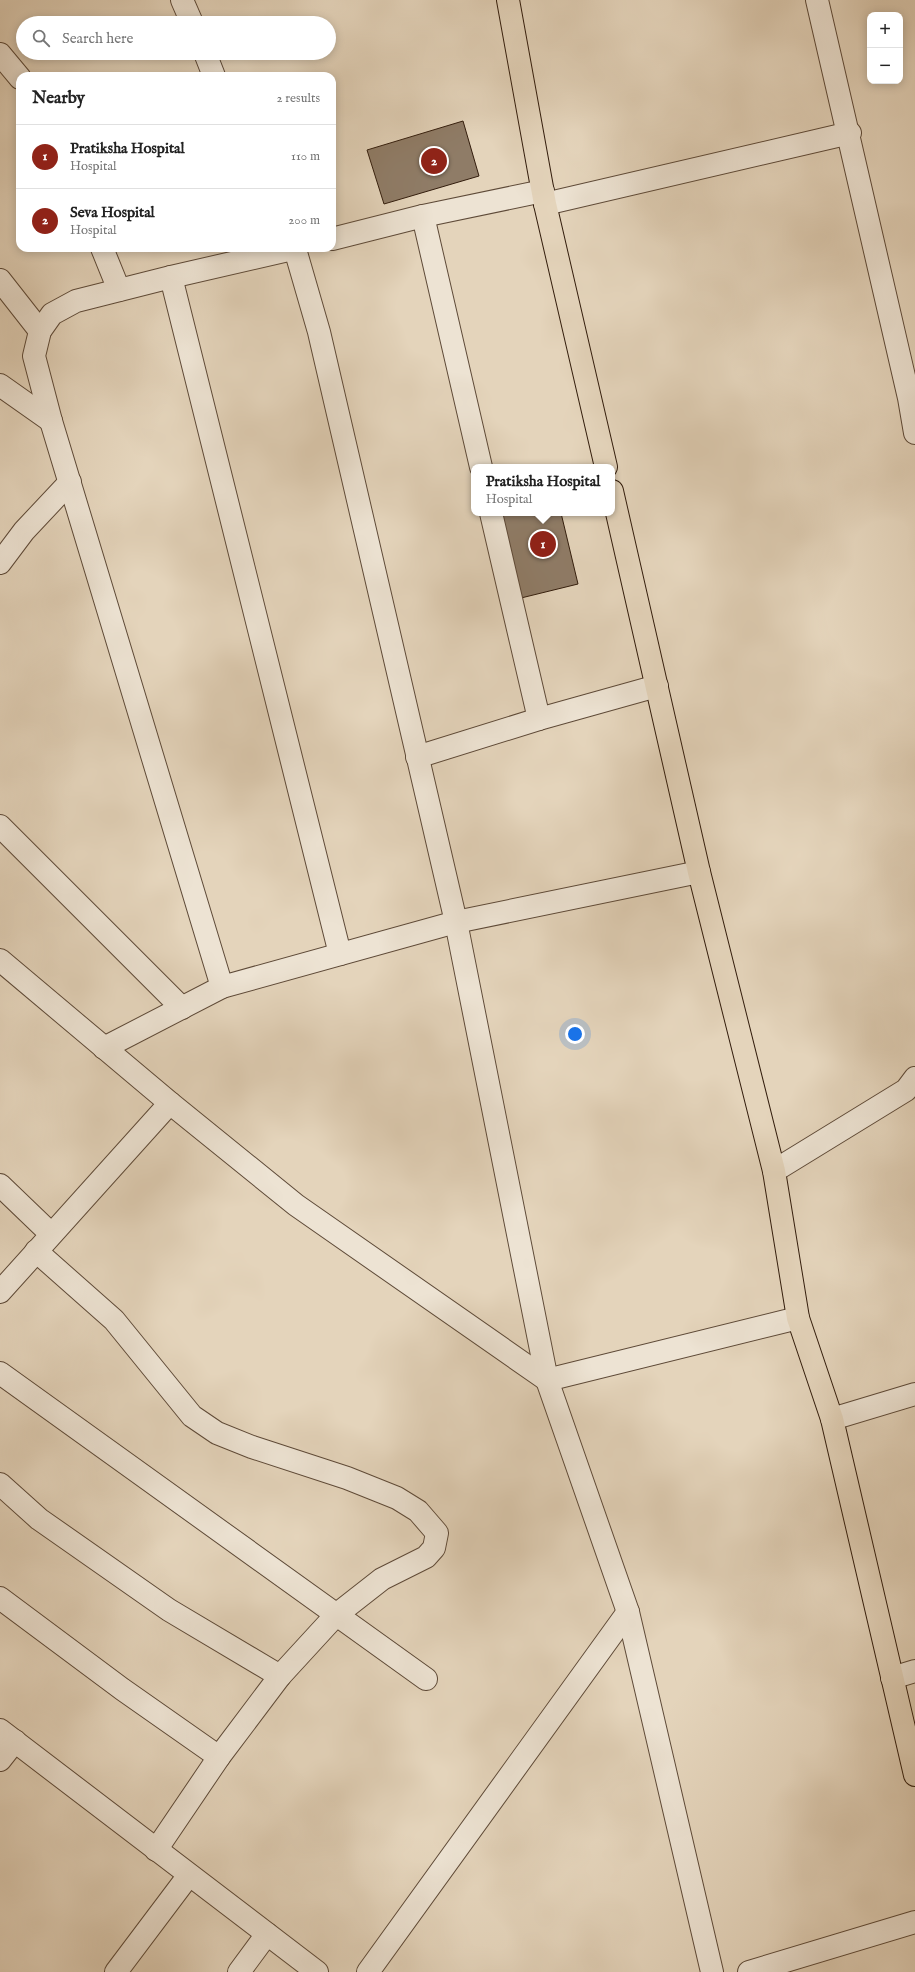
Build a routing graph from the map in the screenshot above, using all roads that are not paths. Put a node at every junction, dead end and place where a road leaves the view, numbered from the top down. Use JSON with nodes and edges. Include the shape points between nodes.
{"nodes":[{"id":1,"x":182,"y":0,"type":"edge"},
{"id":2,"x":508,"y":0,"type":"edge"},
{"id":3,"x":818,"y":0,"type":"edge"},
{"id":4,"x":189,"y":16,"type":"edge"},
{"id":5,"x":0,"y":54,"type":"edge"},
{"id":6,"x":207,"y":60,"type":"edge"},
{"id":7,"x":212,"y":72,"type":"edge"},
{"id":8,"x":16,"y":73,"type":"edge"},
{"id":9,"x":850,"y":133,"type":"junction"},
{"id":10,"x":544,"y":198,"type":"junction"},
{"id":11,"x":423,"y":216,"type":"junction"},
{"id":12,"x":336,"y":238,"type":"edge"},
{"id":13,"x":104,"y":252,"type":"edge"},
{"id":14,"x":279,"y":252,"type":"edge"},
{"id":15,"x":297,"y":252,"type":"edge"},
{"id":16,"x":171,"y":277,"type":"junction"},
{"id":17,"x":0,"y":280,"type":"edge"},
{"id":18,"x":119,"y":290,"type":"junction"},
{"id":19,"x":40,"y":331,"type":"junction"},
{"id":20,"x":0,"y":385,"type":"edge"},
{"id":21,"x":912,"y":398,"type":"edge"},
{"id":22,"x":51,"y":421,"type":"junction"},
{"id":23,"x":915,"y":433,"type":"edge"},
{"id":24,"x":480,"y":464,"type":"edge"},
{"id":25,"x":605,"y":464,"type":"edge"},
{"id":26,"x":70,"y":482,"type":"junction"},
{"id":27,"x":615,"y":504,"type":"edge"},
{"id":28,"x":492,"y":516,"type":"edge"},
{"id":29,"x":0,"y":563,"type":"edge"},
{"id":30,"x":657,"y":686,"type":"junction"},
{"id":31,"x":539,"y":719,"type":"junction"},
{"id":32,"x":417,"y":756,"type":"junction"},
{"id":33,"x":0,"y":826,"type":"edge"},
{"id":34,"x":699,"y":872,"type":"junction"},
{"id":35,"x":456,"y":922,"type":"junction"},
{"id":36,"x":340,"y":954,"type":"junction"},
{"id":37,"x":0,"y":960,"type":"edge"},
{"id":38,"x":222,"y":987,"type":"junction"},
{"id":39,"x":182,"y":1008,"type":"junction"},
{"id":40,"x":104,"y":1048,"type":"junction"},
{"id":41,"x":915,"y":1078,"type":"edge"},
{"id":42,"x":170,"y":1103,"type":"junction"},
{"id":43,"x":774,"y":1171,"type":"junction"},
{"id":44,"x":0,"y":1185,"type":"edge"},
{"id":45,"x":51,"y":1234,"type":"junction"},
{"id":46,"x":36,"y":1251,"type":"junction"},
{"id":47,"x":0,"y":1292,"type":"edge"},
{"id":48,"x":798,"y":1318,"type":"junction"},
{"id":49,"x":0,"y":1373,"type":"edge"},
{"id":50,"x":547,"y":1380,"type":"junction"},
{"id":51,"x":915,"y":1394,"type":"edge"},
{"id":52,"x":832,"y":1419,"type":"junction"},
{"id":53,"x":0,"y":1484,"type":"edge"},
{"id":54,"x":0,"y":1598,"type":"edge"},
{"id":55,"x":628,"y":1612,"type":"junction"},
{"id":56,"x":336,"y":1615,"type":"junction"},
{"id":57,"x":915,"y":1671,"type":"edge"},
{"id":58,"x":280,"y":1676,"type":"junction"},
{"id":59,"x":892,"y":1678,"type":"junction"},
{"id":60,"x":426,"y":1679,"type":"dead end"},
{"id":61,"x":7,"y":1735,"type":"edge"},
{"id":62,"x":219,"y":1757,"type":"junction"},
{"id":63,"x":0,"y":1760,"type":"edge"},
{"id":64,"x":914,"y":1763,"type":"edge"},
{"id":65,"x":156,"y":1850,"type":"junction"},
{"id":66,"x":189,"y":1875,"type":"junction"},
{"id":67,"x":915,"y":1922,"type":"edge"},
{"id":68,"x":266,"y":1934,"type":"junction"},
{"id":69,"x":116,"y":1972,"type":"edge"},
{"id":70,"x":239,"y":1972,"type":"edge"},
{"id":71,"x":317,"y":1972,"type":"edge"},
{"id":72,"x":368,"y":1972,"type":"edge"},
{"id":73,"x":712,"y":1972,"type":"edge"},
{"id":74,"x":749,"y":1972,"type":"edge"}],
"edges":[{"from":1,"to":4,"type":"street"},
{"from":2,"to":10,"type":"main road"},
{"from":3,"to":9,"type":"street"},
{"from":5,"to":8,"type":"street"},
{"from":6,"to":7,"type":"street"},
{"from":9,"to":10,"type":"street"},
{"from":9,"to":21,"type":"street"},
{"from":10,"to":11,"type":"street"},
{"from":10,"to":25,"type":"main road"},
{"from":11,"to":12,"type":"street"},
{"from":11,"to":24,"type":"street"},
{"from":13,"to":18,"type":"street"},
{"from":14,"to":16,"type":"street"},
{"from":15,"to":32,"type":"street","via":[[319,332]]},
{"from":16,"to":18,"type":"street"},
{"from":16,"to":36,"type":"street"},
{"from":17,"to":19,"type":"street"},
{"from":18,"to":19,"type":"street","via":[[76,301],[52,314]]},
{"from":19,"to":22,"type":"street","via":[[34,356]]},
{"from":20,"to":22,"type":"street"},
{"from":21,"to":23,"type":"street"},
{"from":22,"to":26,"type":"street"},
{"from":26,"to":29,"type":"street","via":[[24,531]]},
{"from":26,"to":38,"type":"street"},
{"from":27,"to":30,"type":"main road"},
{"from":28,"to":31,"type":"street"},
{"from":30,"to":31,"type":"street"},
{"from":30,"to":34,"type":"main road"},
{"from":31,"to":32,"type":"street"},
{"from":32,"to":35,"type":"street"},
{"from":33,"to":39,"type":"street"},
{"from":34,"to":35,"type":"street"},
{"from":34,"to":43,"type":"main road"},
{"from":35,"to":36,"type":"street"},
{"from":35,"to":50,"type":"street"},
{"from":36,"to":38,"type":"street"},
{"from":37,"to":40,"type":"street"},
{"from":38,"to":39,"type":"street"},
{"from":39,"to":40,"type":"street"},
{"from":40,"to":42,"type":"street"},
{"from":41,"to":43,"type":"street","via":[[906,1090]]},
{"from":42,"to":45,"type":"street"},
{"from":42,"to":50,"type":"street","via":[[296,1205]]},
{"from":43,"to":48,"type":"main road"},
{"from":44,"to":45,"type":"street"},
{"from":45,"to":46,"type":"street"},
{"from":46,"to":47,"type":"street"},
{"from":46,"to":56,"type":"street","via":[[114,1320],[192,1416],[217,1433],[252,1447],[347,1478],[397,1498],[418,1510],[431,1525],[436,1533],[434,1548],[426,1557],[382,1579]]},
{"from":48,"to":50,"type":"street"},
{"from":48,"to":52,"type":"main road"},
{"from":49,"to":56,"type":"street"},
{"from":50,"to":55,"type":"street"},
{"from":51,"to":52,"type":"street"},
{"from":52,"to":59,"type":"main road"},
{"from":53,"to":58,"type":"street","via":[[39,1519],[163,1605]]},
{"from":54,"to":62,"type":"street"},
{"from":55,"to":72,"type":"street"},
{"from":55,"to":73,"type":"street"},
{"from":56,"to":58,"type":"street"},
{"from":56,"to":60,"type":"street"},
{"from":57,"to":59,"type":"street"},
{"from":58,"to":62,"type":"street"},
{"from":59,"to":64,"type":"main road"},
{"from":61,"to":63,"type":"street"},
{"from":61,"to":65,"type":"street"},
{"from":62,"to":65,"type":"street"},
{"from":65,"to":66,"type":"street"},
{"from":66,"to":68,"type":"street"},
{"from":66,"to":69,"type":"street"},
{"from":67,"to":74,"type":"street"},
{"from":68,"to":70,"type":"street"},
{"from":68,"to":71,"type":"street"}]}
